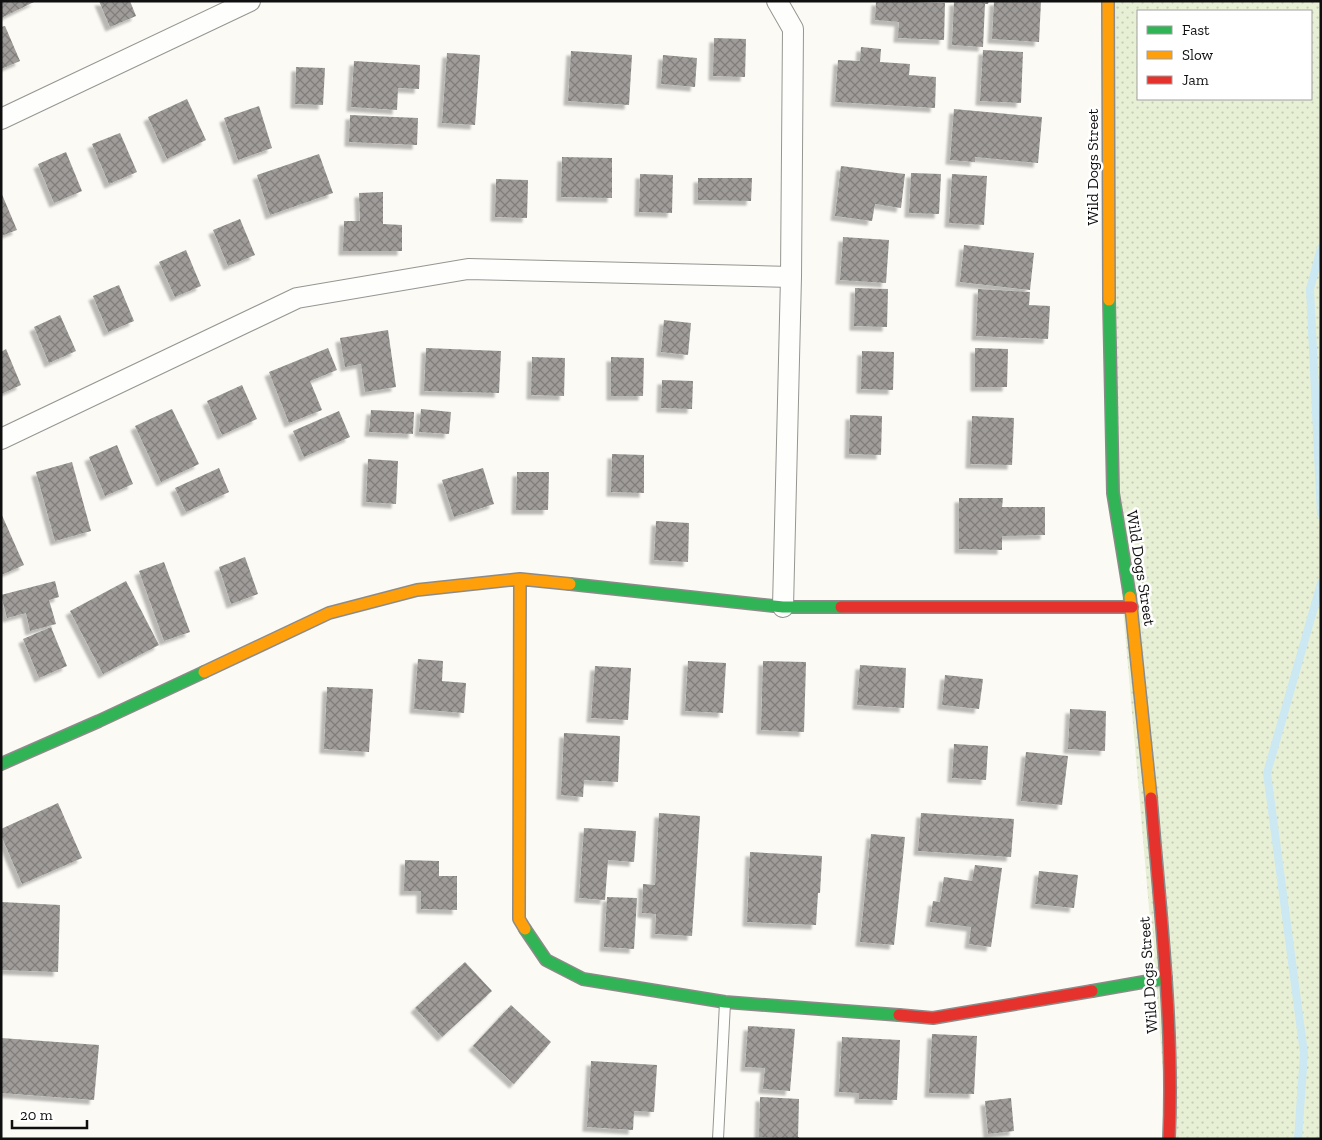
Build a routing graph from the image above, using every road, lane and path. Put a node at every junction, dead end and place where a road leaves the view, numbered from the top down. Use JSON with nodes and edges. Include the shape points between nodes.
{"nodes":[{"id":1,"x":250,"y":1,"type":"edge"},
{"id":2,"x":777,"y":1,"type":"edge"},
{"id":3,"x":1108,"y":1,"type":"edge"},
{"id":4,"x":1,"y":119,"type":"edge"},
{"id":5,"x":791,"y":277,"type":"junction"},
{"id":6,"x":1,"y":439,"type":"edge"},
{"id":7,"x":520,"y":579,"type":"junction"},
{"id":8,"x":783,"y":607,"type":"junction"},
{"id":9,"x":1132,"y":607,"type":"junction"},
{"id":10,"x":1,"y":764,"type":"edge"},
{"id":11,"x":1166,"y":978,"type":"junction"},
{"id":12,"x":725,"y":1002,"type":"junction"},
{"id":13,"x":718,"y":1139,"type":"edge"},
{"id":14,"x":1169,"y":1139,"type":"edge"}],
"edges":[{"from":1,"to":4,"type":"street"},
{"from":2,"to":5,"type":"street","via":[[793,29]]},
{"from":3,"to":9,"type":"street","name":"Wild Dogs Street","via":[[1109,355],[1113,493]]},
{"from":5,"to":6,"type":"street","via":[[468,270],[296,298]]},
{"from":5,"to":8,"type":"street"},
{"from":7,"to":8,"type":"street"},
{"from":7,"to":10,"type":"street","via":[[417,590],[329,613]]},
{"from":7,"to":12,"type":"street","via":[[519,919],[546,960],[583,979]]},
{"from":8,"to":9,"type":"street"},
{"from":9,"to":11,"type":"street","name":"Wild Dogs Street"},
{"from":11,"to":12,"type":"street","via":[[932,1018]]},
{"from":11,"to":14,"type":"street","name":"Wild Dogs Street","via":[[1171,1091]]},
{"from":12,"to":13,"type":"lane"}]}
